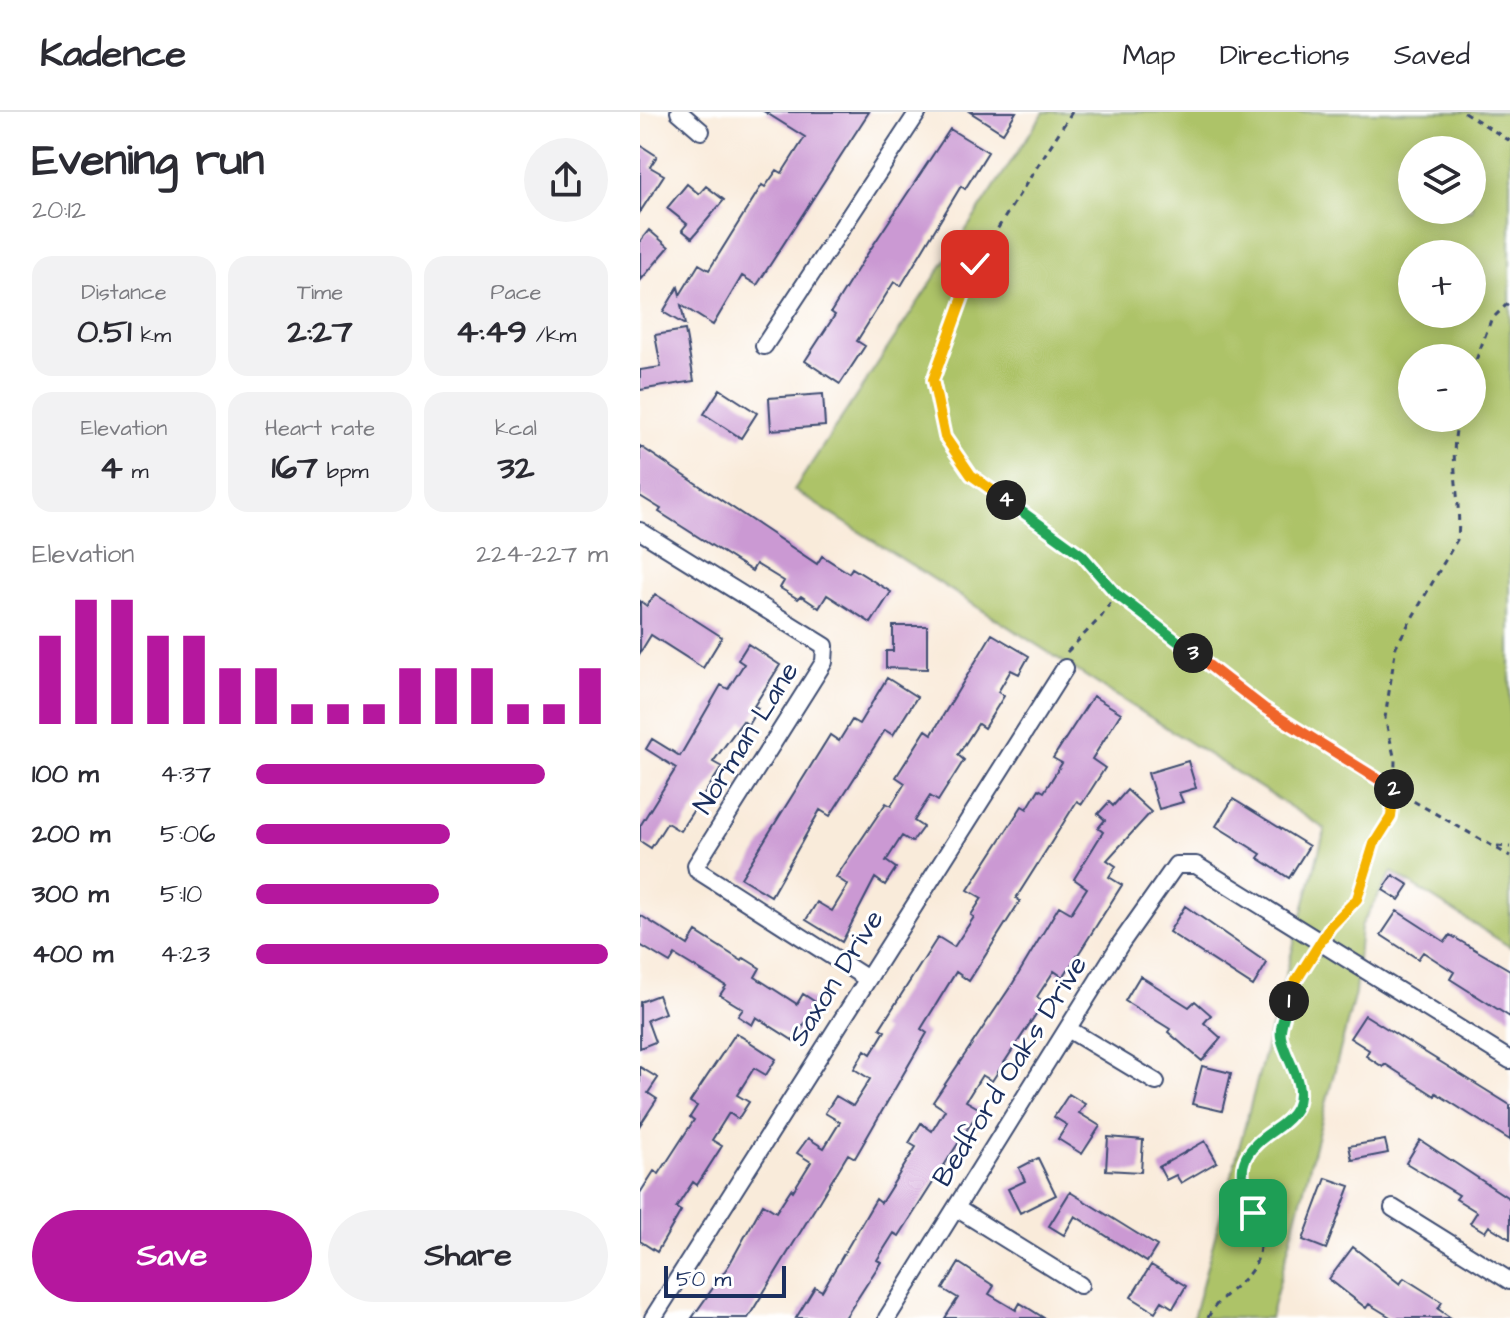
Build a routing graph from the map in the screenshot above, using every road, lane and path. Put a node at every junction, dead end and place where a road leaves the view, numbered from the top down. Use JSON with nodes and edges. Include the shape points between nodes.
{"nodes":[{"id":1,"x":679,"y":112,"type":"edge"},
{"id":2,"x":918,"y":112,"type":"edge"},
{"id":3,"x":1072,"y":112,"type":"edge"},
{"id":4,"x":1464,"y":112,"type":"edge"},
{"id":5,"x":701,"y":131,"type":"dead end"},
{"id":6,"x":1510,"y":141,"type":"edge"},
{"id":7,"x":1510,"y":301,"type":"edge"},
{"id":8,"x":1482,"y":344,"type":"edge"},
{"id":9,"x":764,"y":346,"type":"dead end"},
{"id":10,"x":1455,"y":432,"type":"edge"},
{"id":11,"x":640,"y":531,"type":"edge"},
{"id":12,"x":1116,"y":594,"type":"junction"},
{"id":13,"x":1065,"y":668,"type":"joint"},
{"id":14,"x":1396,"y":790,"type":"junction"},
{"id":15,"x":1493,"y":846,"type":"junction"},
{"id":16,"x":1510,"y":847,"type":"edge"},
{"id":17,"x":1510,"y":856,"type":"edge"},
{"id":18,"x":1320,"y":942,"type":"junction"},
{"id":19,"x":866,"y":978,"type":"junction"},
{"id":20,"x":1068,"y":1029,"type":"junction"},
{"id":21,"x":1510,"y":1060,"type":"edge"},
{"id":22,"x":1156,"y":1082,"type":"dead end"},
{"id":23,"x":956,"y":1208,"type":"junction"},
{"id":24,"x":1393,"y":1208,"type":"dead end"},
{"id":25,"x":1510,"y":1281,"type":"edge"},
{"id":26,"x":1080,"y":1285,"type":"dead end"},
{"id":27,"x":653,"y":1318,"type":"edge"},
{"id":28,"x":887,"y":1318,"type":"edge"},
{"id":29,"x":1208,"y":1318,"type":"edge"}],
"edges":[{"from":1,"to":5,"type":"street"},
{"from":2,"to":9,"type":"street"},
{"from":3,"to":12,"type":"path","via":[[975,264],[933,380],[945,437],[971,475],[1082,555]]},
{"from":4,"to":6,"type":"path"},
{"from":7,"to":8,"type":"path","via":[[1491,320]]},
{"from":10,"to":14,"type":"path","via":[[1458,538],[1396,646],[1387,692],[1385,718]]},
{"from":11,"to":19,"type":"street","name":"Norman Lane","via":[[825,646],[824,662],[696,865]]},
{"from":12,"to":13,"type":"path","via":[[1081,641],[1053,660]]},
{"from":12,"to":14,"type":"path","via":[[1264,708]]},
{"from":13,"to":19,"type":"street","name":"Saxon Drive"},
{"from":14,"to":15,"type":"path"},
{"from":14,"to":18,"type":"path","via":[[1391,817],[1374,844],[1357,899]]},
{"from":15,"to":16,"type":"path"},
{"from":15,"to":17,"type":"path"},
{"from":18,"to":20,"type":"street","name":"Bedford Oaks Drive","via":[[1187,862],[1170,869]]},
{"from":18,"to":21,"type":"street"},
{"from":18,"to":29,"type":"path","via":[[1294,984],[1280,1034],[1298,1083],[1295,1109],[1288,1120],[1256,1141],[1242,1164],[1260,1250],[1243,1283],[1219,1299]]},
{"from":19,"to":27,"type":"street","name":"Saxon Drive"},
{"from":20,"to":22,"type":"street"},
{"from":20,"to":23,"type":"street","name":"Bedford Oaks Drive"},
{"from":23,"to":26,"type":"street"},
{"from":23,"to":28,"type":"street","name":"Bedford Oaks Drive"},
{"from":24,"to":25,"type":"street"}]}
